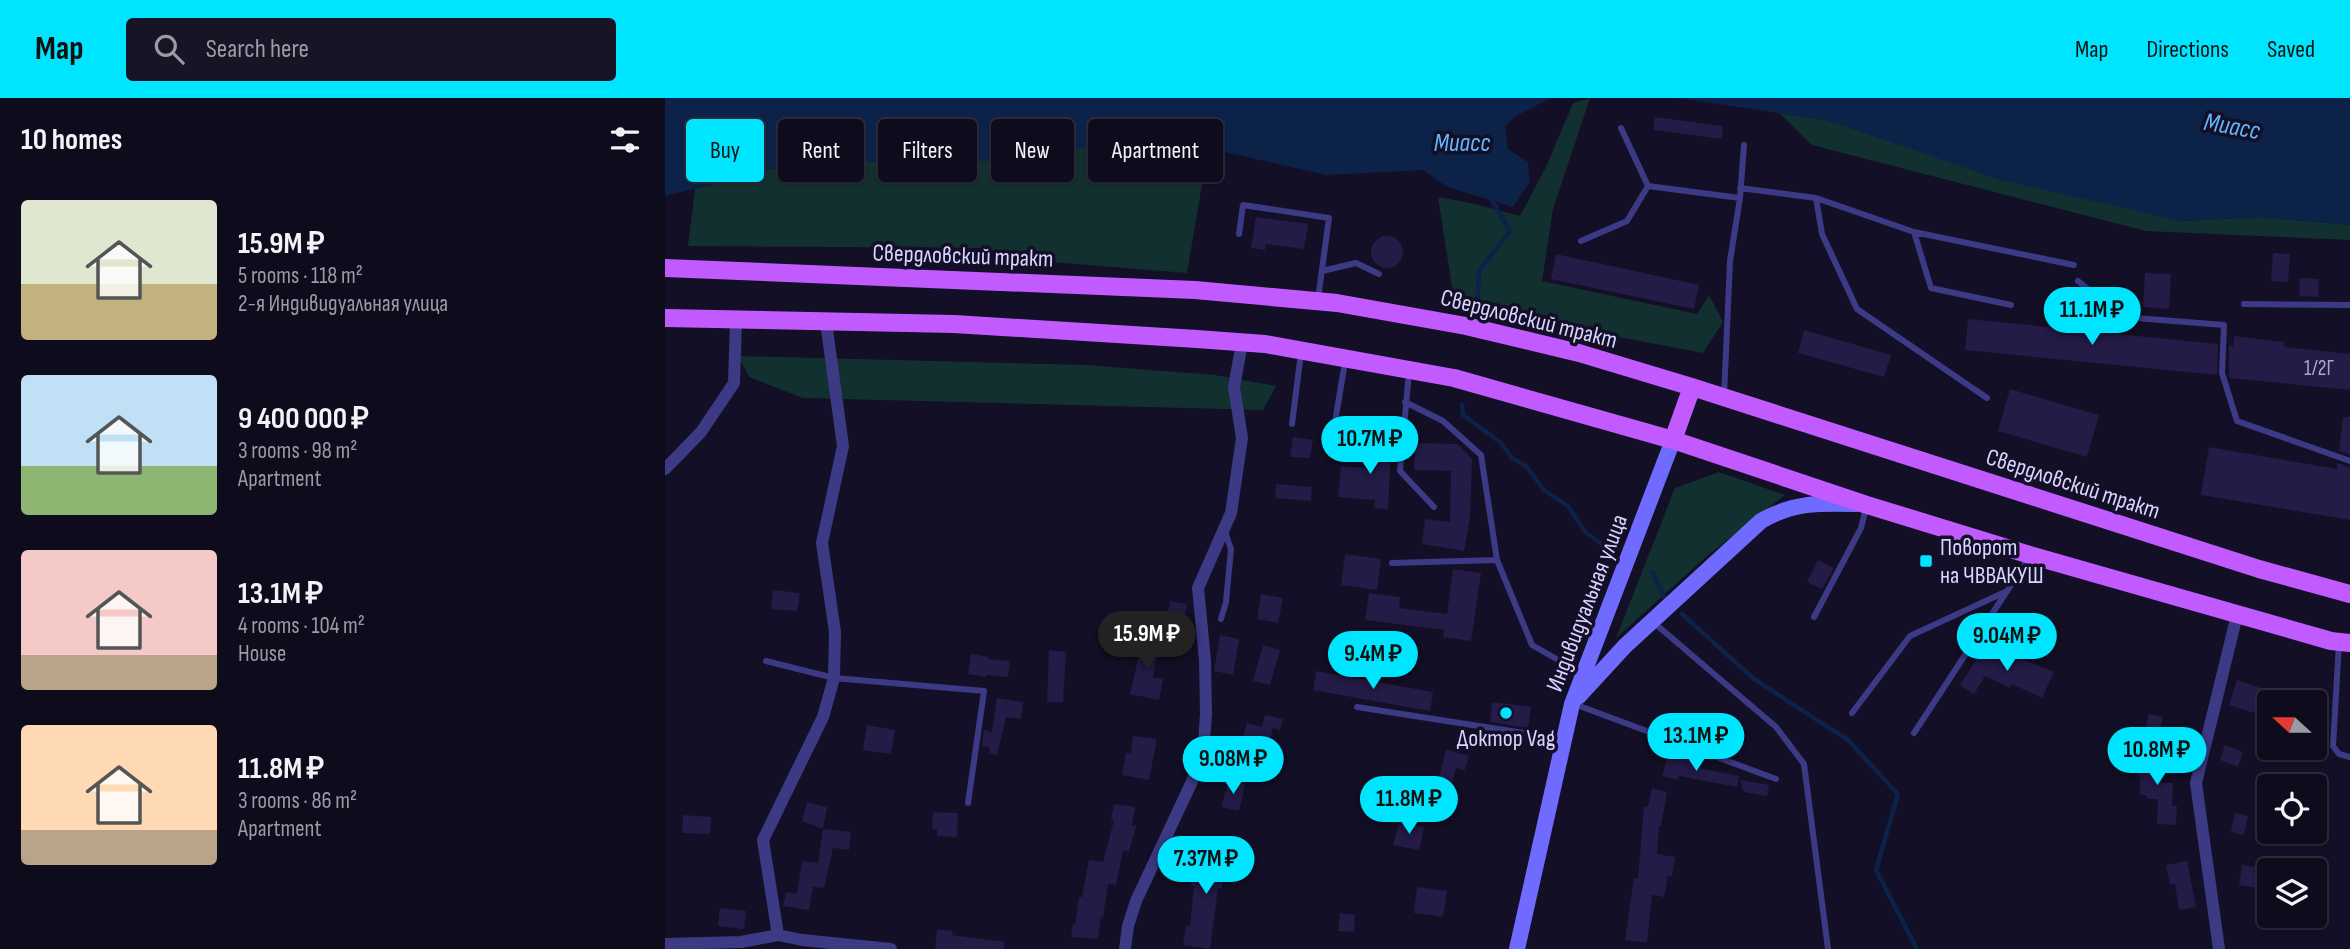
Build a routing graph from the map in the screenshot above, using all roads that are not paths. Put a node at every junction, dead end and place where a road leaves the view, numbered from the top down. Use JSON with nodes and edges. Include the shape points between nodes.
{"nodes":[{"id":1,"x":1621,"y":128,"type":"dead end"},
{"id":2,"x":1744,"y":145,"type":"dead end"},
{"id":3,"x":1647,"y":186,"type":"junction"},
{"id":4,"x":1740,"y":188,"type":"junction"},
{"id":5,"x":1740,"y":198,"type":"junction"},
{"id":6,"x":1816,"y":198,"type":"junction"},
{"id":7,"x":1914,"y":232,"type":"junction"},
{"id":8,"x":1240,"y":234,"type":"dead end"},
{"id":9,"x":1581,"y":241,"type":"dead end"},
{"id":10,"x":2074,"y":265,"type":"dead end"},
{"id":11,"x":665,"y":268,"type":"edge"},
{"id":12,"x":1322,"y":271,"type":"junction"},
{"id":13,"x":1379,"y":274,"type":"dead end"},
{"id":14,"x":2078,"y":281,"type":"dead end"},
{"id":15,"x":1318,"y":301,"type":"junction"},
{"id":16,"x":2244,"y":304,"type":"dead end"},
{"id":17,"x":2011,"y":305,"type":"dead end"},
{"id":18,"x":2350,"y":305,"type":"edge"},
{"id":19,"x":665,"y":318,"type":"edge"},
{"id":20,"x":736,"y":321,"type":"junction"},
{"id":21,"x":826,"y":322,"type":"junction"},
{"id":22,"x":1242,"y":343,"type":"junction"},
{"id":23,"x":1301,"y":350,"type":"junction"},
{"id":24,"x":1346,"y":357,"type":"junction"},
{"id":25,"x":1410,"y":369,"type":"junction"},
{"id":26,"x":1692,"y":387,"type":"junction"},
{"id":27,"x":1724,"y":398,"type":"junction"},
{"id":28,"x":1987,"y":398,"type":"dead end"},
{"id":29,"x":1405,"y":402,"type":"junction"},
{"id":30,"x":1335,"y":422,"type":"dead end"},
{"id":31,"x":1292,"y":424,"type":"dead end"},
{"id":32,"x":1673,"y":440,"type":"junction"},
{"id":33,"x":2350,"y":461,"type":"edge"},
{"id":34,"x":665,"y":469,"type":"edge"},
{"id":35,"x":1867,"y":505,"type":"junction"},
{"id":36,"x":1433,"y":507,"type":"dead end"},
{"id":37,"x":1224,"y":530,"type":"junction"},
{"id":38,"x":2030,"y":555,"type":"junction"},
{"id":39,"x":1497,"y":560,"type":"junction"},
{"id":40,"x":1392,"y":563,"type":"dead end"},
{"id":41,"x":2007,"y":591,"type":"junction"},
{"id":42,"x":2350,"y":594,"type":"edge"},
{"id":43,"x":2237,"y":615,"type":"junction"},
{"id":44,"x":1814,"y":617,"type":"dead end"},
{"id":45,"x":1221,"y":619,"type":"dead end"},
{"id":46,"x":1652,"y":620,"type":"junction"},
{"id":47,"x":2345,"y":643,"type":"edge"},
{"id":48,"x":766,"y":661,"type":"dead end"},
{"id":49,"x":1583,"y":674,"type":"junction"},
{"id":50,"x":834,"y":678,"type":"junction"},
{"id":51,"x":1572,"y":704,"type":"junction"},
{"id":52,"x":1357,"y":707,"type":"dead end"},
{"id":53,"x":1852,"y":713,"type":"dead end"},
{"id":54,"x":1914,"y":733,"type":"dead end"},
{"id":55,"x":1564,"y":739,"type":"junction"},
{"id":56,"x":2350,"y":757,"type":"edge"},
{"id":57,"x":1776,"y":779,"type":"dead end"},
{"id":58,"x":968,"y":803,"type":"dead end"},
{"id":59,"x":778,"y":935,"type":"junction"},
{"id":60,"x":665,"y":944,"type":"edge"},
{"id":61,"x":891,"y":949,"type":"edge"},
{"id":62,"x":1125,"y":949,"type":"edge"},
{"id":63,"x":1517,"y":949,"type":"edge"},
{"id":64,"x":1828,"y":949,"type":"edge"},
{"id":65,"x":2220,"y":949,"type":"edge"}],
"edges":[{"from":1,"to":3,"type":"lane"},
{"from":2,"to":4,"type":"lane"},
{"from":3,"to":5,"type":"lane"},
{"from":3,"to":9,"type":"lane","via":[[1627,221]]},
{"from":4,"to":5,"type":"lane"},
{"from":4,"to":6,"type":"lane"},
{"from":5,"to":27,"type":"lane","via":[[1730,261]]},
{"from":6,"to":7,"type":"lane"},
{"from":6,"to":28,"type":"lane","via":[[1822,234],[1857,309]]},
{"from":7,"to":10,"type":"lane"},
{"from":7,"to":17,"type":"lane","via":[[1931,288]]},
{"from":8,"to":12,"type":"lane","via":[[1243,205],[1329,218]]},
{"from":11,"to":15,"type":"main road","name":"Свердловский тракт","via":[[1195,289]]},
{"from":12,"to":13,"type":"lane","via":[[1356,263]]},
{"from":12,"to":15,"type":"lane"},
{"from":14,"to":33,"type":"lane","via":[[2123,317],[2224,324],[2222,373],[2237,421]]},
{"from":15,"to":26,"type":"main road","name":"Свердловский тракт","via":[[1466,326]]},
{"from":16,"to":18,"type":"lane"},
{"from":19,"to":20,"type":"main road"},
{"from":20,"to":21,"type":"main road"},
{"from":20,"to":34,"type":"street","via":[[734,383],[701,432]]},
{"from":21,"to":22,"type":"main road","via":[[954,324]]},
{"from":21,"to":50,"type":"street","via":[[843,446],[822,542],[835,632]]},
{"from":22,"to":23,"type":"main road"},
{"from":22,"to":37,"type":"street","via":[[1234,387],[1242,438],[1231,513]]},
{"from":23,"to":24,"type":"main road"},
{"from":23,"to":31,"type":"lane"},
{"from":24,"to":25,"type":"main road"},
{"from":24,"to":30,"type":"lane"},
{"from":25,"to":29,"type":"lane"},
{"from":25,"to":32,"type":"main road"},
{"from":26,"to":27,"type":"main road","name":"Свердловский тракт"},
{"from":26,"to":32,"type":"main road"},
{"from":27,"to":42,"type":"main road","name":"Свердловский тракт"},
{"from":29,"to":36,"type":"lane","via":[[1400,471]]},
{"from":29,"to":39,"type":"lane","via":[[1444,421],[1481,455]]},
{"from":32,"to":35,"type":"main road"},
{"from":32,"to":49,"type":"main road","name":"Индивидуальная улица"},
{"from":35,"to":38,"type":"main road"},
{"from":35,"to":44,"type":"lane","via":[[1861,528]]},
{"from":35,"to":46,"type":"main road","via":[[1822,503],[1777,512],[1761,521]]},
{"from":37,"to":45,"type":"lane","via":[[1231,549]]},
{"from":37,"to":62,"type":"street","via":[[1198,588],[1205,660],[1203,758],[1136,901]]},
{"from":38,"to":41,"type":"lane"},
{"from":38,"to":43,"type":"main road"},
{"from":39,"to":40,"type":"lane"},
{"from":39,"to":49,"type":"lane","via":[[1532,645]]},
{"from":41,"to":53,"type":"lane","via":[[1910,636]]},
{"from":41,"to":54,"type":"lane"},
{"from":43,"to":47,"type":"main road"},
{"from":43,"to":65,"type":"street","via":[[2196,783]]},
{"from":46,"to":51,"type":"main road"},
{"from":46,"to":64,"type":"lane","via":[[1776,727],[1804,764]]},
{"from":47,"to":56,"type":"lane","via":[[2333,746]]},
{"from":48,"to":50,"type":"lane"},
{"from":49,"to":51,"type":"main road","name":"Индивидуальная улица"},
{"from":50,"to":58,"type":"lane","via":[[984,691]]},
{"from":50,"to":59,"type":"street","via":[[823,717],[763,841]]},
{"from":51,"to":55,"type":"main road","name":"Индивидуальная улица"},
{"from":51,"to":57,"type":"lane"},
{"from":52,"to":55,"type":"lane"},
{"from":55,"to":63,"type":"main road","name":"Индивидуальная улица"},
{"from":59,"to":60,"type":"street","via":[[741,942]]},
{"from":59,"to":61,"type":"street"}]}
